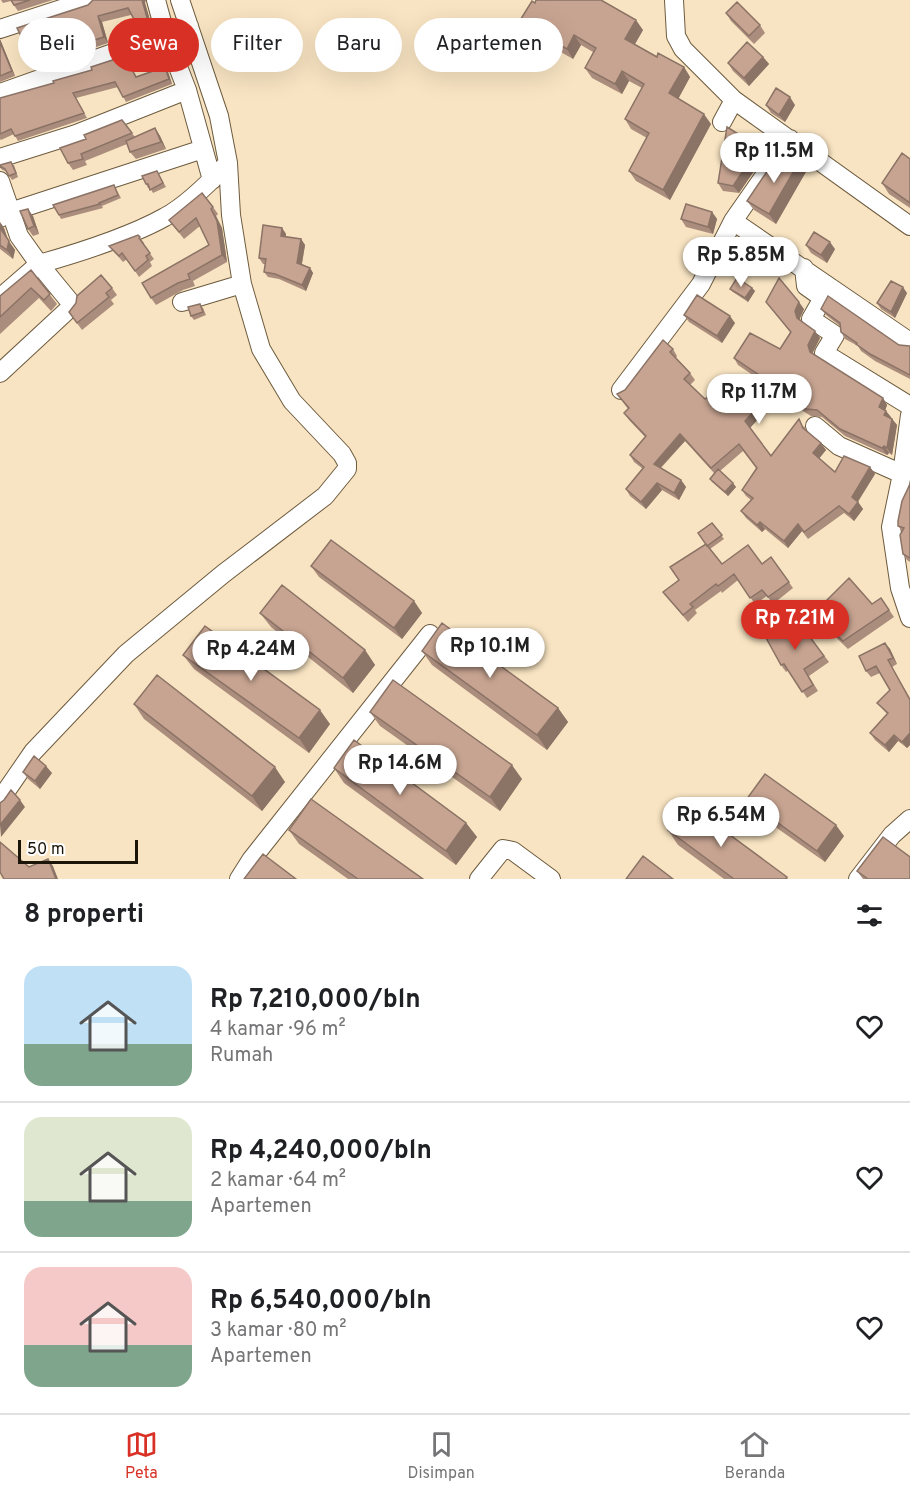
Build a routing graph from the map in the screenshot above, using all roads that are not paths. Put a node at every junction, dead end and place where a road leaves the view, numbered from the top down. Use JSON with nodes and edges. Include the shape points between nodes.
{"nodes":[{"id":1,"x":89,"y":0,"type":"edge"},
{"id":2,"x":156,"y":0,"type":"edge"},
{"id":3,"x":180,"y":0,"type":"edge"},
{"id":4,"x":674,"y":0,"type":"edge"},
{"id":5,"x":161,"y":18,"type":"edge"},
{"id":6,"x":186,"y":18,"type":"edge"},
{"id":7,"x":0,"y":29,"type":"edge"},
{"id":8,"x":108,"y":55,"type":"edge"},
{"id":9,"x":199,"y":56,"type":"edge"},
{"id":10,"x":180,"y":72,"type":"edge"},
{"id":11,"x":187,"y":90,"type":"junction"},
{"id":12,"x":0,"y":93,"type":"edge"},
{"id":13,"x":734,"y":100,"type":"junction"},
{"id":14,"x":722,"y":122,"type":"dead end"},
{"id":15,"x":790,"y":139,"type":"junction"},
{"id":16,"x":202,"y":149,"type":"junction"},
{"id":17,"x":0,"y":159,"type":"edge"},
{"id":18,"x":228,"y":163,"type":"junction"},
{"id":19,"x":212,"y":180,"type":"junction"},
{"id":20,"x":0,"y":181,"type":"edge"},
{"id":21,"x":5,"y":215,"type":"edge"},
{"id":22,"x":733,"y":221,"type":"junction"},
{"id":23,"x":910,"y":225,"type":"edge"},
{"id":24,"x":39,"y":264,"type":"junction"},
{"id":25,"x":804,"y":268,"type":"junction"},
{"id":26,"x":242,"y":284,"type":"junction"},
{"id":27,"x":0,"y":298,"type":"edge"},
{"id":28,"x":182,"y":302,"type":"dead end"},
{"id":29,"x":910,"y":342,"type":"edge"},
{"id":30,"x":0,"y":373,"type":"edge"},
{"id":31,"x":621,"y":390,"type":"edge"},
{"id":32,"x":910,"y":406,"type":"edge"},
{"id":33,"x":910,"y":415,"type":"edge"},
{"id":34,"x":815,"y":426,"type":"dead end"},
{"id":35,"x":902,"y":474,"type":"junction"},
{"id":36,"x":910,"y":618,"type":"edge"},
{"id":37,"x":430,"y":634,"type":"dead end"},
{"id":38,"x":0,"y":800,"type":"edge"},
{"id":39,"x":910,"y":819,"type":"edge"},
{"id":40,"x":901,"y":835,"type":"edge"},
{"id":41,"x":239,"y":879,"type":"edge"},
{"id":42,"x":479,"y":879,"type":"edge"},
{"id":43,"x":551,"y":879,"type":"edge"},
{"id":44,"x":858,"y":879,"type":"edge"}],
"edges":[{"from":1,"to":7,"type":"street"},
{"from":2,"to":5,"type":"street"},
{"from":3,"to":6,"type":"street"},
{"from":4,"to":13,"type":"street","via":[[676,36],[682,49]]},
{"from":8,"to":12,"type":"street"},
{"from":9,"to":18,"type":"street","via":[[219,116]]},
{"from":10,"to":11,"type":"street"},
{"from":11,"to":16,"type":"street"},
{"from":11,"to":17,"type":"street"},
{"from":13,"to":14,"type":"street"},
{"from":13,"to":15,"type":"street"},
{"from":15,"to":22,"type":"street"},
{"from":15,"to":23,"type":"street"},
{"from":16,"to":19,"type":"street"},
{"from":16,"to":21,"type":"street"},
{"from":18,"to":19,"type":"street"},
{"from":18,"to":26,"type":"street"},
{"from":19,"to":24,"type":"street","via":[[166,217],[120,238]]},
{"from":20,"to":21,"type":"street"},
{"from":21,"to":24,"type":"street"},
{"from":22,"to":25,"type":"street"},
{"from":22,"to":31,"type":"street","via":[[701,284]]},
{"from":24,"to":27,"type":"street"},
{"from":24,"to":30,"type":"street","via":[[71,303],[70,308]]},
{"from":25,"to":29,"type":"street"},
{"from":25,"to":32,"type":"street","via":[[806,285],[823,298],[811,319],[835,334],[824,353]]},
{"from":26,"to":28,"type":"street"},
{"from":26,"to":38,"type":"street","via":[[261,349],[292,401],[342,454],[347,469],[325,496],[126,654],[33,752]]},
{"from":33,"to":35,"type":"street"},
{"from":34,"to":35,"type":"street","via":[[839,446]]},
{"from":35,"to":36,"type":"street","via":[[891,527],[900,588]]},
{"from":37,"to":41,"type":"street"},
{"from":39,"to":40,"type":"street"},
{"from":40,"to":44,"type":"street"},
{"from":42,"to":43,"type":"street","via":[[503,849],[513,851]]}]}
